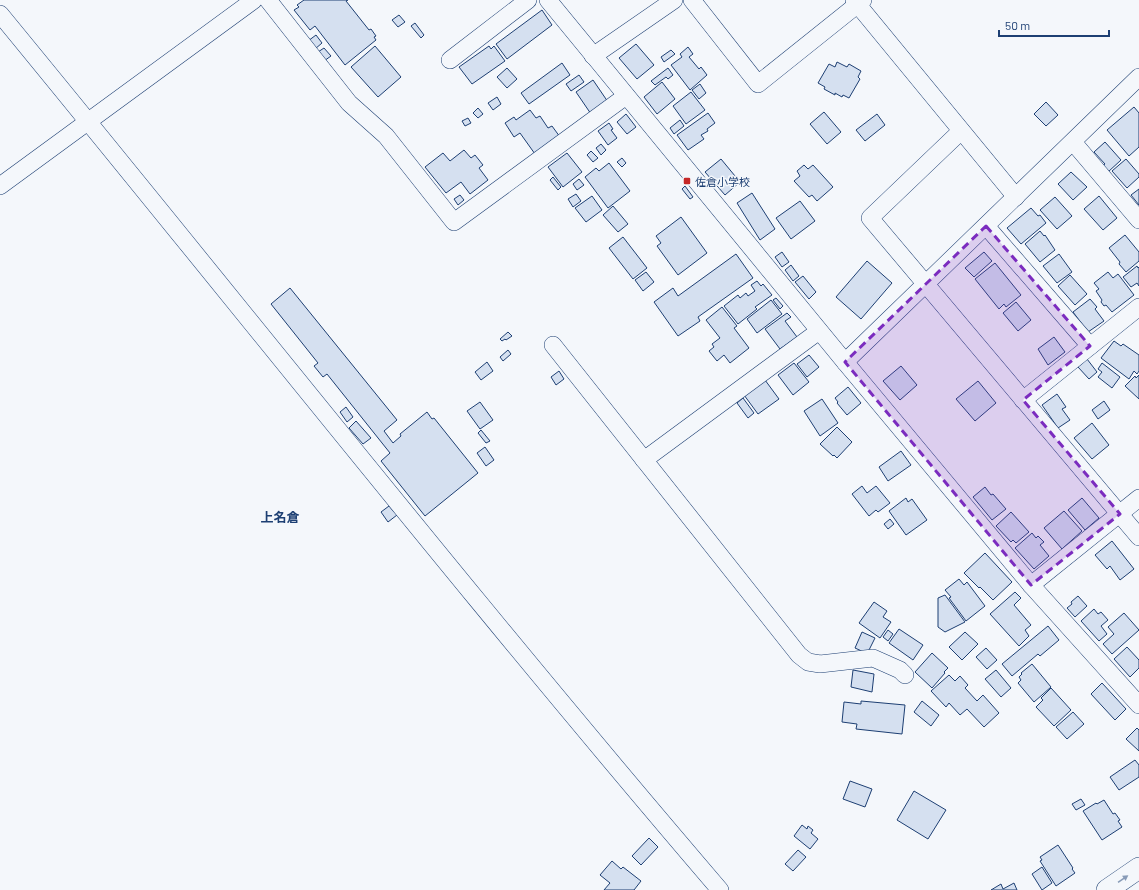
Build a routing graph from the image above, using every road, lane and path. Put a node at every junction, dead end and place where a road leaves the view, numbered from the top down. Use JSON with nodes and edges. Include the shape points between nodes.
{"nodes":[{"id":1,"x":254,"y":0,"type":"edge"},
{"id":2,"x":268,"y":0,"type":"edge"},
{"id":3,"x":528,"y":0,"type":"edge"},
{"id":4,"x":548,"y":0,"type":"edge"},
{"id":5,"x":674,"y":0,"type":"edge"},
{"id":6,"x":692,"y":0,"type":"edge"},
{"id":7,"x":858,"y":2,"type":"edge"},
{"id":8,"x":0,"y":14,"type":"edge"},
{"id":9,"x":593,"y":56,"type":"junction"},
{"id":10,"x":450,"y":60,"type":"dead end"},
{"id":11,"x":1137,"y":85,"type":"edge"},
{"id":12,"x":626,"y":96,"type":"junction"},
{"id":13,"x":89,"y":122,"type":"junction"},
{"id":14,"x":961,"y":132,"type":"junction"},
{"id":15,"x":1073,"y":142,"type":"junction"},
{"id":16,"x":0,"y":186,"type":"edge"},
{"id":17,"x":1016,"y":197,"type":"junction"},
{"id":18,"x":1139,"y":220,"type":"edge"},
{"id":19,"x":986,"y":226,"type":"junction"},
{"id":20,"x":926,"y":285,"type":"junction"},
{"id":21,"x":1139,"y":307,"type":"edge"},
{"id":22,"x":819,"y":331,"type":"junction"},
{"id":23,"x":553,"y":344,"type":"dead end"},
{"id":24,"x":1090,"y":346,"type":"junction"},
{"id":25,"x":844,"y":362,"type":"junction"},
{"id":26,"x":1023,"y":400,"type":"junction"},
{"id":27,"x":644,"y":460,"type":"junction"},
{"id":28,"x":1139,"y":498,"type":"edge"},
{"id":29,"x":1120,"y":514,"type":"junction"},
{"id":30,"x":1139,"y":537,"type":"edge"},
{"id":31,"x":1031,"y":585,"type":"junction"},
{"id":32,"x":904,"y":675,"type":"dead end"},
{"id":33,"x":1139,"y":705,"type":"edge"},
{"id":34,"x":1139,"y":868,"type":"edge"},
{"id":35,"x":720,"y":890,"type":"edge"},
{"id":36,"x":1107,"y":890,"type":"edge"}],
"edges":[{"from":1,"to":13,"type":"street"},
{"from":2,"to":12,"type":"street","via":[[349,103],[386,136],[454,222]]},
{"from":3,"to":10,"type":"street"},
{"from":4,"to":9,"type":"street"},
{"from":5,"to":9,"type":"street"},
{"from":6,"to":7,"type":"street","via":[[758,84]]},
{"from":7,"to":14,"type":"street"},
{"from":8,"to":13,"type":"street"},
{"from":9,"to":12,"type":"street"},
{"from":11,"to":15,"type":"street"},
{"from":12,"to":22,"type":"street"},
{"from":13,"to":16,"type":"street"},
{"from":13,"to":35,"type":"street","via":[[398,503]]},
{"from":14,"to":17,"type":"street"},
{"from":14,"to":20,"type":"street","via":[[870,218]]},
{"from":15,"to":17,"type":"street"},
{"from":15,"to":18,"type":"street"},
{"from":17,"to":19,"type":"street"},
{"from":19,"to":20,"type":"street"},
{"from":19,"to":24,"type":"street"},
{"from":20,"to":25,"type":"street"},
{"from":20,"to":26,"type":"street"},
{"from":21,"to":24,"type":"street"},
{"from":22,"to":25,"type":"street"},
{"from":22,"to":27,"type":"street"},
{"from":23,"to":27,"type":"street"},
{"from":24,"to":26,"type":"street"},
{"from":25,"to":31,"type":"street"},
{"from":26,"to":29,"type":"street"},
{"from":27,"to":32,"type":"street","via":[[799,656],[808,662],[820,664],[873,658],[900,670]]},
{"from":28,"to":29,"type":"street"},
{"from":29,"to":30,"type":"street"},
{"from":29,"to":31,"type":"street"},
{"from":31,"to":33,"type":"street"},
{"from":36,"to":34,"type":"main road","one_way":true}]}
